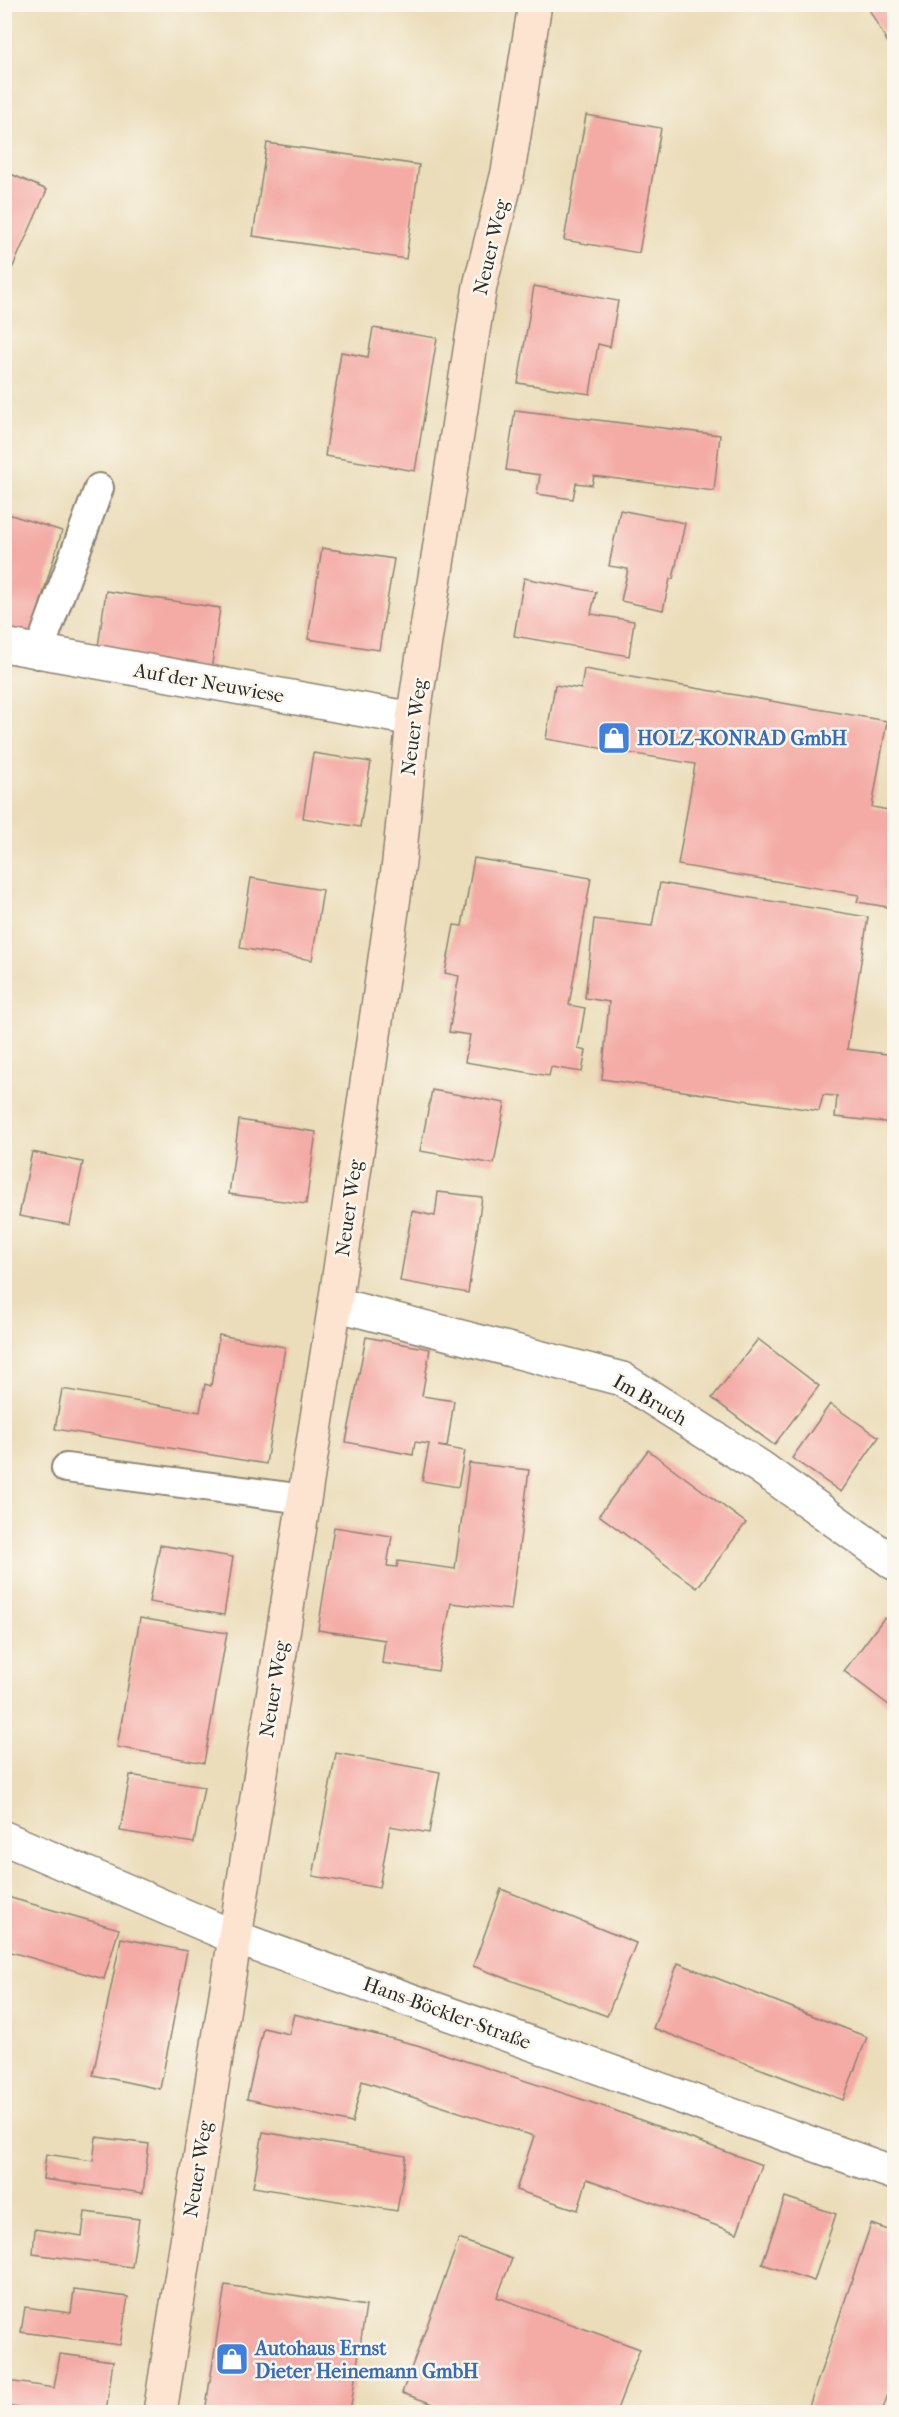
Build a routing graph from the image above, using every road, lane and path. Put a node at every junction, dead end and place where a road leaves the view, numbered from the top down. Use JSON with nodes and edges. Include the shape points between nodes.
{"nodes":[{"id":1,"x":535,"y":4,"type":"edge"},
{"id":2,"x":99,"y":488,"type":"dead end"},
{"id":3,"x":4,"y":645,"type":"edge"},
{"id":4,"x":38,"y":654,"type":"junction"},
{"id":5,"x":413,"y":719,"type":"junction"},
{"id":6,"x":335,"y":1304,"type":"junction"},
{"id":7,"x":66,"y":1468,"type":"dead end"},
{"id":8,"x":304,"y":1499,"type":"junction"},
{"id":9,"x":894,"y":1563,"type":"edge"},
{"id":10,"x":4,"y":1838,"type":"edge"},
{"id":11,"x":234,"y":1937,"type":"junction"},
{"id":12,"x":894,"y":2173,"type":"edge"},
{"id":13,"x":160,"y":2412,"type":"edge"}],
"edges":[{"from":1,"to":5,"type":"street","name":"Neuer Weg","via":[[508,172],[480,286]]},
{"from":2,"to":4,"type":"lane"},
{"from":3,"to":4,"type":"street","name":"Auf der Neuwiese"},
{"from":4,"to":5,"type":"street","name":"Auf der Neuwiese"},
{"from":5,"to":6,"type":"street","name":"Neuer Weg","via":[[399,862]]},
{"from":6,"to":8,"type":"street","name":"Neuer Weg"},
{"from":6,"to":9,"type":"street","name":"Im Bruch","via":[[622,1379],[760,1467]]},
{"from":7,"to":8,"type":"lane"},
{"from":8,"to":11,"type":"street","name":"Neuer Weg"},
{"from":10,"to":11,"type":"street","name":"Hans-Böckler-Straße"},
{"from":11,"to":12,"type":"street","name":"Hans-Böckler-Straße"},
{"from":11,"to":13,"type":"street","name":"Neuer Weg"}]}
